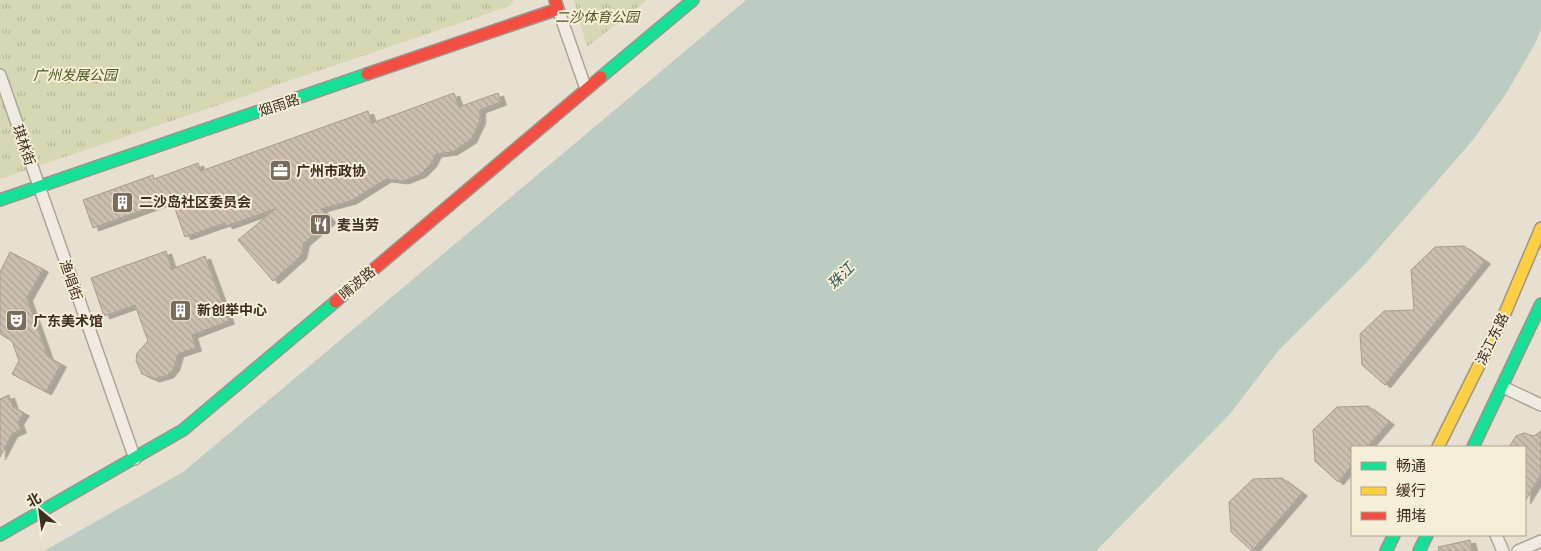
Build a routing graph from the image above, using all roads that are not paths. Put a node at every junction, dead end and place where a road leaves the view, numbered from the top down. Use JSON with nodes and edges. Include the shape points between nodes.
{"nodes":[{"id":1,"x":693,"y":0,"type":"edge"},
{"id":2,"x":557,"y":4,"type":"edge"},
{"id":3,"x":0,"y":75,"type":"edge"},
{"id":4,"x":586,"y":89,"type":"junction"},
{"id":5,"x":38,"y":186,"type":"junction"},
{"id":6,"x":0,"y":200,"type":"edge"},
{"id":7,"x":1541,"y":228,"type":"edge"},
{"id":8,"x":1541,"y":304,"type":"edge"},
{"id":9,"x":1503,"y":387,"type":"junction"},
{"id":10,"x":1541,"y":405,"type":"edge"},
{"id":11,"x":1438,"y":446,"type":"edge"},
{"id":12,"x":1474,"y":446,"type":"edge"},
{"id":13,"x":135,"y":459,"type":"junction"},
{"id":14,"x":0,"y":535,"type":"edge"},
{"id":15,"x":1394,"y":536,"type":"edge"},
{"id":16,"x":1426,"y":536,"type":"edge"},
{"id":17,"x":1496,"y":536,"type":"edge"},
{"id":18,"x":1541,"y":541,"type":"edge"},
{"id":19,"x":1386,"y":551,"type":"edge"},
{"id":20,"x":1419,"y":551,"type":"edge"},
{"id":21,"x":1503,"y":551,"type":"edge"},
{"id":22,"x":1518,"y":551,"type":"edge"}],
"edges":[{"from":1,"to":4,"type":"main road","name":"晴波路"},
{"from":2,"to":4,"type":"street"},
{"from":2,"to":5,"type":"main road","name":"烟雨路"},
{"from":3,"to":5,"type":"street","name":"琪林街"},
{"from":4,"to":13,"type":"main road","name":"晴波路","via":[[183,430]]},
{"from":5,"to":6,"type":"main road","name":"烟雨路"},
{"from":5,"to":13,"type":"street","name":"渔唱街"},
{"from":7,"to":11,"type":"main road","name":"滨江东路","via":[[1505,313]]},
{"from":8,"to":9,"type":"main road"},
{"from":9,"to":10,"type":"street"},
{"from":9,"to":12,"type":"main road"},
{"from":13,"to":14,"type":"main road","name":"晴波路"},
{"from":15,"to":19,"type":"main road"},
{"from":16,"to":20,"type":"main road"},
{"from":17,"to":21,"type":"street"},
{"from":18,"to":22,"type":"street"}]}
